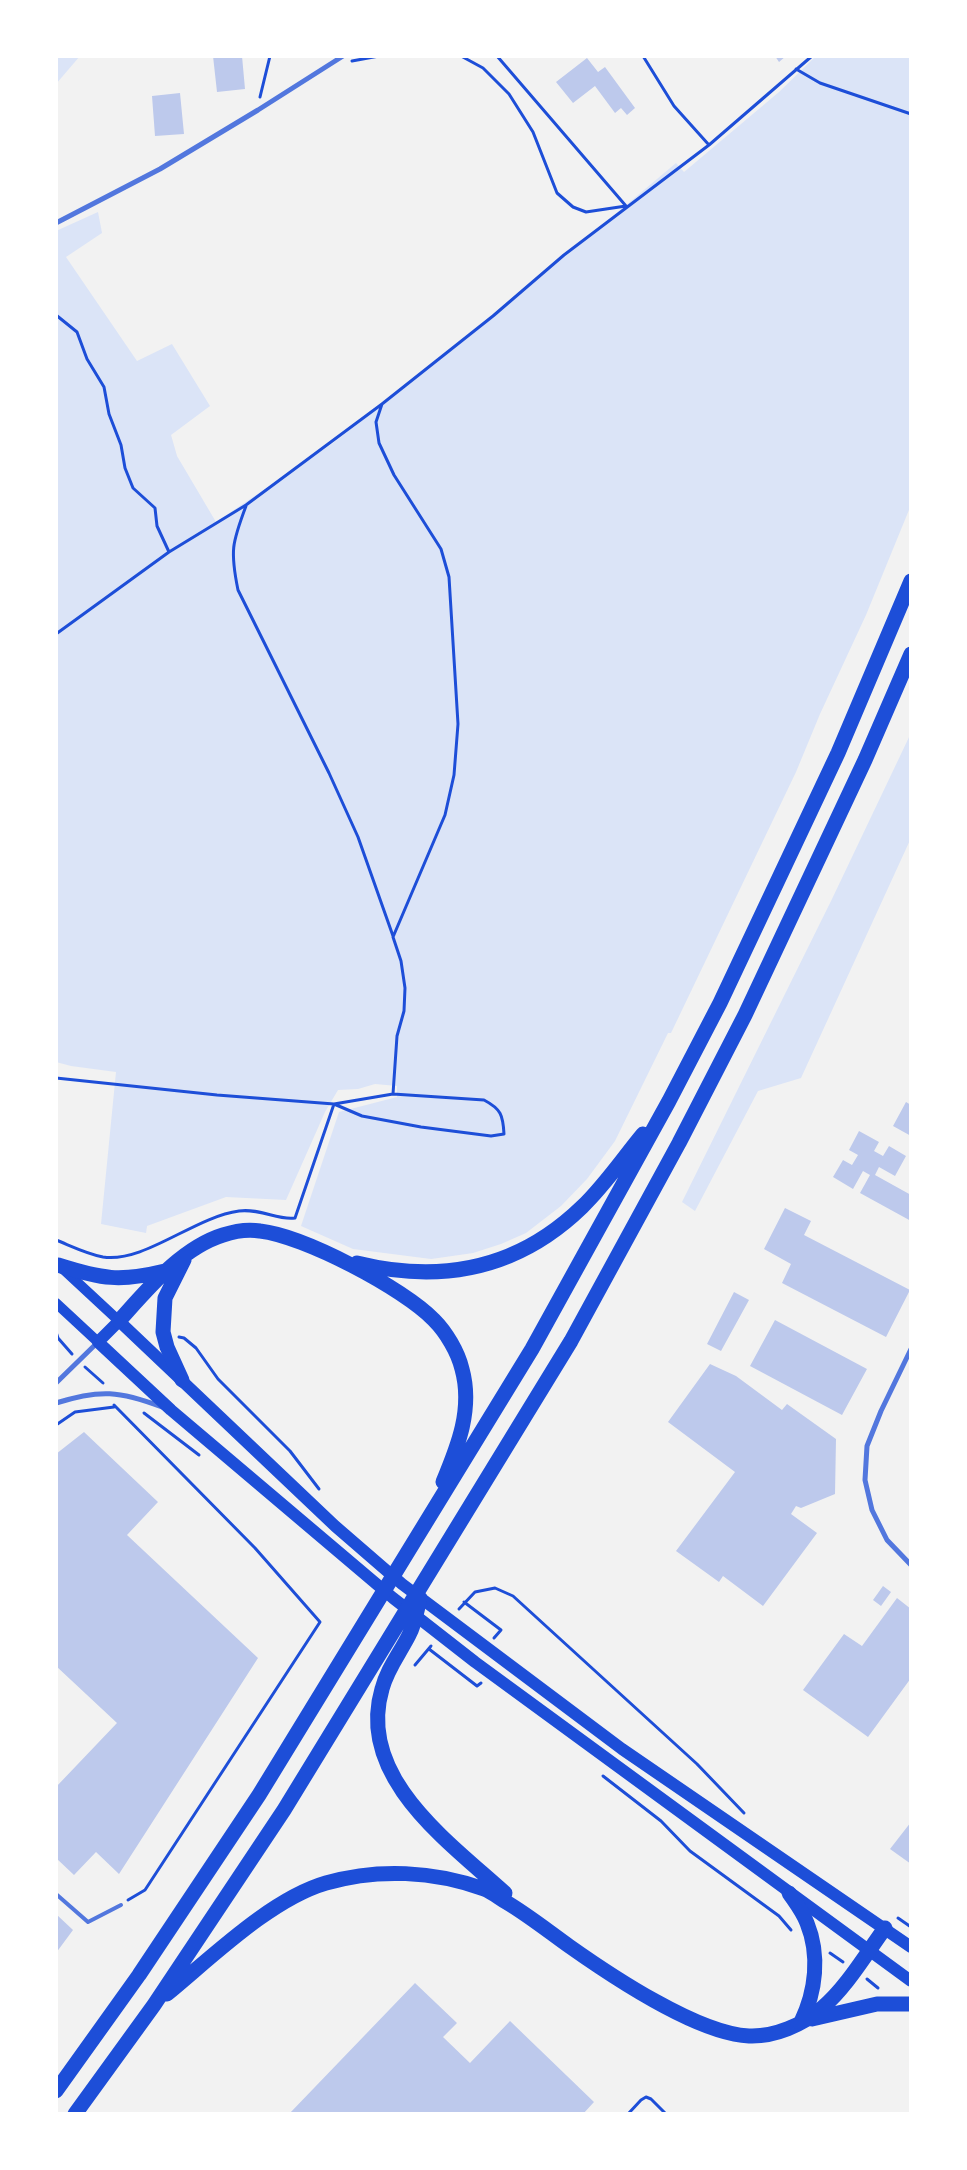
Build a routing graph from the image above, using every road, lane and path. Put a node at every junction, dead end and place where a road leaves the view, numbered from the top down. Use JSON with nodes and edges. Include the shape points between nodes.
{"nodes":[{"id":1,"x":270,"y":56,"type":"edge"},
{"id":2,"x":343,"y":56,"type":"edge"},
{"id":3,"x":461,"y":56,"type":"edge"},
{"id":4,"x":496,"y":56,"type":"edge"},
{"id":5,"x":643,"y":56,"type":"edge"},
{"id":6,"x":812,"y":56,"type":"edge"},
{"id":7,"x":796,"y":69,"type":"junction"},
{"id":8,"x":258,"y":110,"type":"junction"},
{"id":9,"x":911,"y":114,"type":"edge"},
{"id":10,"x":709,"y":145,"type":"junction"},
{"id":11,"x":626,"y":206,"type":"junction"},
{"id":12,"x":56,"y":223,"type":"edge"},
{"id":13,"x":56,"y":315,"type":"edge"},
{"id":14,"x":382,"y":404,"type":"junction"},
{"id":15,"x":246,"y":505,"type":"junction"},
{"id":16,"x":169,"y":552,"type":"junction"},
{"id":17,"x":911,"y":581,"type":"edge"},
{"id":18,"x":56,"y":634,"type":"edge"},
{"id":19,"x":911,"y":654,"type":"edge"},
{"id":20,"x":393,"y":937,"type":"junction"},
{"id":21,"x":56,"y":1078,"type":"edge"},
{"id":22,"x":393,"y":1094,"type":"junction"},
{"id":23,"x":669,"y":1101,"type":"junction"},
{"id":24,"x":334,"y":1104,"type":"junction"},
{"id":25,"x":299,"y":1210,"type":"dead end"},
{"id":26,"x":56,"y":1240,"type":"edge"},
{"id":27,"x":186,"y":1256,"type":"junction"},
{"id":28,"x":104,"y":1257,"type":"dead end"},
{"id":29,"x":340,"y":1259,"type":"junction"},
{"id":30,"x":57,"y":1264,"type":"edge"},
{"id":31,"x":165,"y":1271,"type":"junction"},
{"id":32,"x":56,"y":1303,"type":"edge"},
{"id":33,"x":119,"y":1321,"type":"junction"},
{"id":34,"x":163,"y":1332,"type":"junction"},
{"id":35,"x":98,"y":1342,"type":"junction"},
{"id":36,"x":911,"y":1349,"type":"edge"},
{"id":37,"x":182,"y":1380,"type":"junction"},
{"id":38,"x":56,"y":1383,"type":"edge"},
{"id":39,"x":56,"y":1402,"type":"edge"},
{"id":40,"x":115,"y":1406,"type":"junction"},
{"id":41,"x":124,"y":1409,"type":"dead end"},
{"id":42,"x":171,"y":1410,"type":"junction"},
{"id":43,"x":143,"y":1413,"type":"dead end"},
{"id":44,"x":56,"y":1425,"type":"edge"},
{"id":45,"x":202,"y":1458,"type":"dead end"},
{"id":46,"x":323,"y":1494,"type":"dead end"},
{"id":47,"x":422,"y":1532,"type":"junction"},
{"id":48,"x":911,"y":1565,"type":"edge"},
{"id":49,"x":426,"y":1579,"type":"junction"},
{"id":50,"x":464,"y":1602,"type":"junction"},
{"id":51,"x":458,"y":1609,"type":"dead end"},
{"id":52,"x":435,"y":1641,"type":"dead end"},
{"id":53,"x":490,"y":1643,"type":"junction"},
{"id":54,"x":429,"y":1648,"type":"junction"},
{"id":55,"x":415,"y":1665,"type":"dead end"},
{"id":56,"x":474,"y":1677,"type":"dead end"},
{"id":57,"x":482,"y":1683,"type":"dead end"},
{"id":58,"x":477,"y":1686,"type":"dead end"},
{"id":59,"x":598,"y":1773,"type":"dead end"},
{"id":60,"x":746,"y":1816,"type":"dead end"},
{"id":61,"x":788,"y":1893,"type":"junction"},
{"id":62,"x":56,"y":1894,"type":"edge"},
{"id":63,"x":121,"y":1905,"type":"joint"},
{"id":64,"x":530,"y":1916,"type":"junction"},
{"id":65,"x":885,"y":1928,"type":"junction"},
{"id":66,"x":793,"y":1934,"type":"dead end"},
{"id":67,"x":814,"y":1946,"type":"junction"},
{"id":68,"x":911,"y":1947,"type":"edge"},
{"id":69,"x":868,"y":1951,"type":"junction"},
{"id":70,"x":854,"y":1970,"type":"junction"},
{"id":71,"x":911,"y":1981,"type":"edge"},
{"id":72,"x":893,"y":2003,"type":"junction"},
{"id":73,"x":911,"y":2004,"type":"edge"},
{"id":74,"x":154,"y":2005,"type":"junction"},
{"id":75,"x":801,"y":2022,"type":"junction"},
{"id":76,"x":56,"y":2091,"type":"edge"},
{"id":77,"x":75,"y":2114,"type":"edge"},
{"id":78,"x":628,"y":2114,"type":"edge"},
{"id":79,"x":666,"y":2114,"type":"edge"}],
"edges":[{"from":1,"to":8,"type":"path"},
{"from":2,"to":8,"type":"street"},
{"from":3,"to":11,"type":"path","via":[[483,68],[509,94],[533,132],[557,193],[573,207],[586,212]]},
{"from":4,"to":11,"type":"path"},
{"from":5,"to":10,"type":"path","via":[[674,106]]},
{"from":6,"to":7,"type":"path"},
{"from":7,"to":9,"type":"path","via":[[820,83]]},
{"from":7,"to":10,"type":"path"},
{"from":8,"to":12,"type":"street","via":[[160,169]]},
{"from":10,"to":11,"type":"path"},
{"from":11,"to":14,"type":"path"},
{"from":13,"to":16,"type":"path","via":[[77,332],[87,359],[104,387],[108,414],[121,445],[125,468],[133,488],[155,508],[157,526]]},
{"from":14,"to":15,"type":"path"},
{"from":14,"to":20,"type":"path","via":[[376,422],[379,444],[394,475],[441,550],[449,577],[458,724],[454,775],[445,815]]},
{"from":15,"to":16,"type":"path"},
{"from":15,"to":20,"type":"path","via":[[234,539],[232,562],[238,590],[358,837]]},
{"from":16,"to":18,"type":"path"},
{"from":17,"to":23,"type":"highway","via":[[838,754],[780,879]]},
{"from":19,"to":49,"type":"highway","via":[[753,998],[679,1143],[571,1341]]},
{"from":20,"to":22,"type":"path","via":[[405,988],[404,1011],[397,1036]]},
{"from":21,"to":24,"type":"path"},
{"from":22,"to":24,"type":"path"},
{"from":22,"to":24,"type":"path","via":[[484,1100],[501,1113],[504,1134],[484,1136],[421,1127],[362,1116]]},
{"from":23,"to":29,"type":"highway","via":[[582,1207],[546,1236],[508,1256],[486,1265],[413,1273]]},
{"from":23,"to":47,"type":"highway","via":[[532,1349]]},
{"from":24,"to":25,"type":"path"},
{"from":26,"to":28,"type":"path"},
{"from":27,"to":29,"type":"highway","via":[[205,1242],[244,1230],[281,1236]]},
{"from":27,"to":31,"type":"highway"},
{"from":27,"to":34,"type":"highway","via":[[165,1298]]},
{"from":29,"to":47,"type":"highway","via":[[422,1309],[446,1337],[462,1368],[467,1402],[463,1428]]},
{"from":30,"to":31,"type":"highway","via":[[104,1278],[136,1278]]},
{"from":30,"to":33,"type":"main road"},
{"from":31,"to":33,"type":"highway"},
{"from":32,"to":35,"type":"main road"},
{"from":33,"to":35,"type":"main road"},
{"from":33,"to":37,"type":"main road"},
{"from":34,"to":37,"type":"highway"},
{"from":34,"to":46,"type":"path","via":[[184,1338],[196,1348],[218,1379],[290,1451]]},
{"from":35,"to":38,"type":"street"},
{"from":35,"to":42,"type":"main road"},
{"from":36,"to":48,"type":"street","via":[[867,1446],[866,1480],[872,1510],[887,1540]]},
{"from":37,"to":53,"type":"main road","via":[[335,1526],[402,1584]]},
{"from":39,"to":42,"type":"street","via":[[113,1393]]},
{"from":40,"to":41,"type":"path"},
{"from":40,"to":44,"type":"path","via":[[75,1412]]},
{"from":40,"to":63,"type":"path","via":[[255,1548],[320,1622],[145,1890]]},
{"from":42,"to":61,"type":"main road","via":[[393,1598]]},
{"from":43,"to":45,"type":"path"},
{"from":47,"to":76,"type":"highway","via":[[259,1796],[139,1975]]},
{"from":49,"to":64,"type":"highway","via":[[410,1633],[388,1671],[382,1690],[378,1707],[380,1744],[391,1772],[413,1805]]},
{"from":49,"to":74,"type":"highway","via":[[284,1810]]},
{"from":50,"to":51,"type":"path"},
{"from":50,"to":53,"type":"path","via":[[501,1630]]},
{"from":50,"to":60,"type":"path","via":[[475,1592],[495,1588],[513,1596],[698,1764]]},
{"from":52,"to":54,"type":"path"},
{"from":53,"to":65,"type":"main road","via":[[630,1754]]},
{"from":54,"to":55,"type":"path"},
{"from":54,"to":58,"type":"path"},
{"from":56,"to":57,"type":"path"},
{"from":59,"to":66,"type":"path","via":[[661,1821],[698,1857],[779,1916]]},
{"from":61,"to":67,"type":"highway","via":[[806,1922]]},
{"from":61,"to":69,"type":"main road"},
{"from":62,"to":63,"type":"lane","via":[[88,1922]]},
{"from":64,"to":74,"type":"highway","via":[[486,1889],[423,1874],[367,1874],[324,1883],[271,1910]]},
{"from":64,"to":75,"type":"highway","via":[[570,1947],[634,1988],[708,2027],[747,2036],[769,2035]]},
{"from":65,"to":68,"type":"main road"},
{"from":65,"to":69,"type":"highway"},
{"from":67,"to":70,"type":"path","via":[[824,1948]]},
{"from":67,"to":75,"type":"highway","via":[[816,1962],[809,2005]]},
{"from":69,"to":70,"type":"highway"},
{"from":69,"to":71,"type":"main road"},
{"from":70,"to":72,"type":"path","via":[[887,1994]]},
{"from":70,"to":75,"type":"highway","via":[[821,2010]]},
{"from":72,"to":73,"type":"highway"},
{"from":72,"to":75,"type":"highway"},
{"from":74,"to":77,"type":"highway"},
{"from":78,"to":79,"type":"path","via":[[646,2097]]}]}
